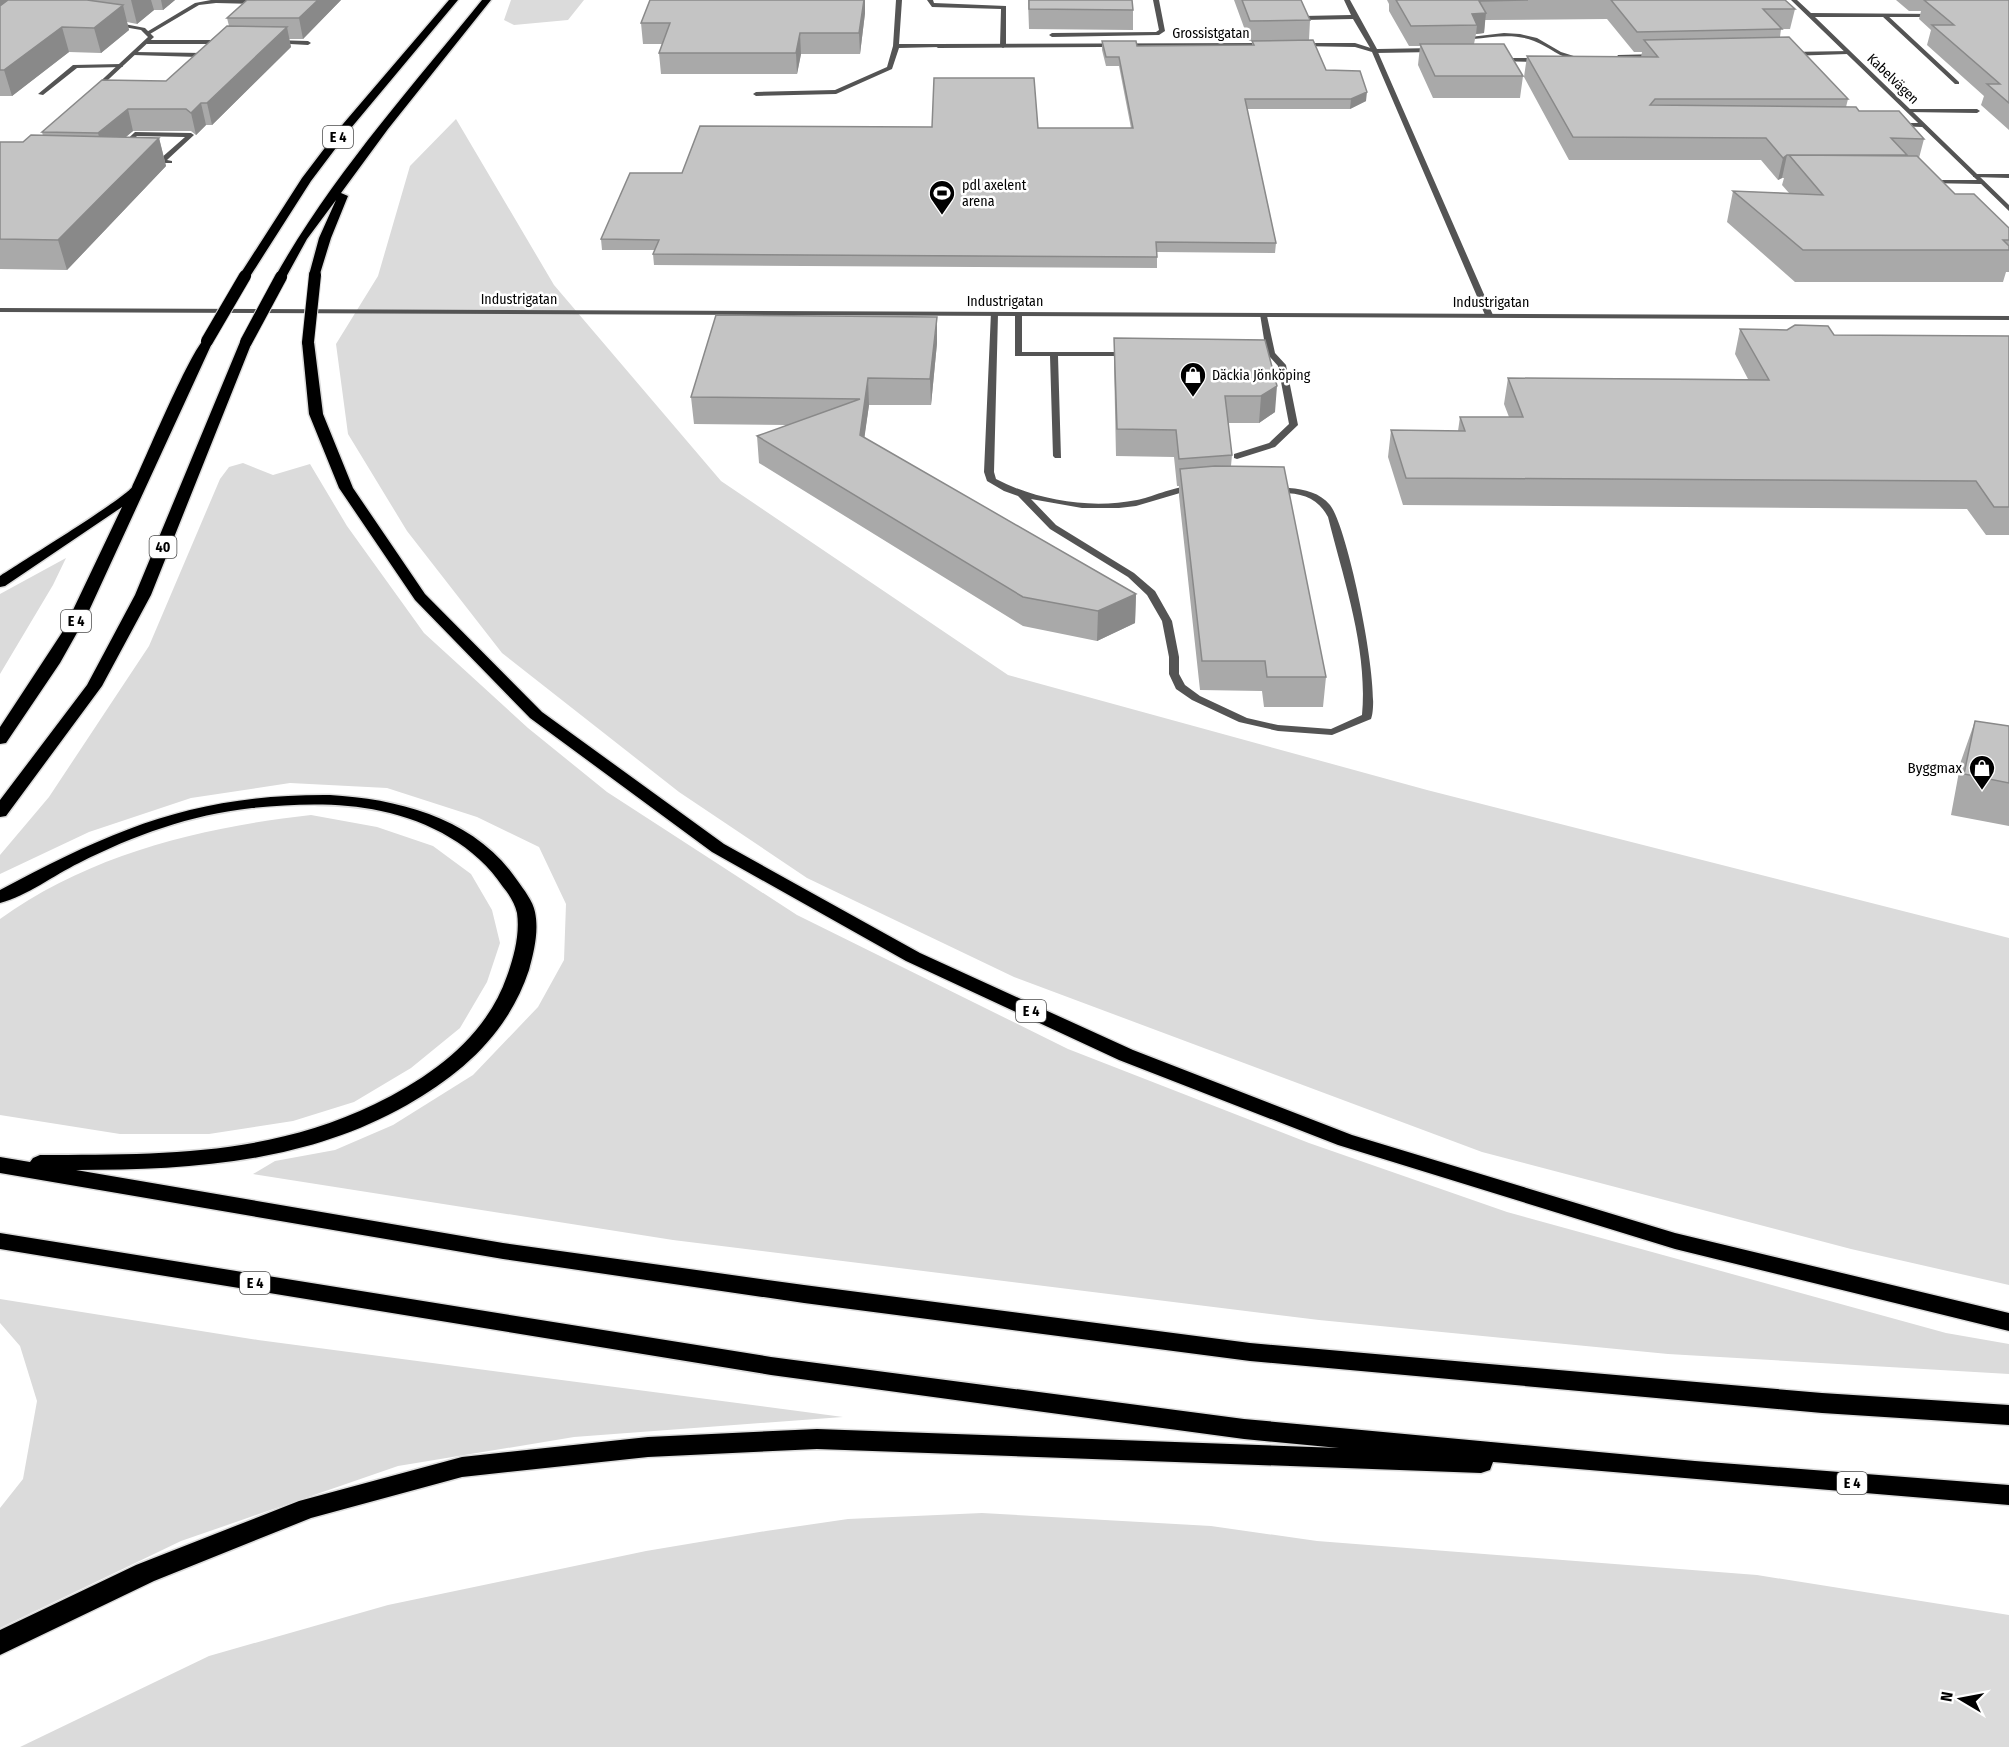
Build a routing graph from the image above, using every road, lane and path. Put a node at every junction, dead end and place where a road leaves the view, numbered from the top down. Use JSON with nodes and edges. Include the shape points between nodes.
{"nodes":[{"id":1,"x":454,"y":0,"type":"edge"},
{"id":2,"x":487,"y":0,"type":"edge"},
{"id":3,"x":898,"y":0,"type":"edge"},
{"id":4,"x":930,"y":0,"type":"edge"},
{"id":5,"x":1156,"y":0,"type":"edge"},
{"id":6,"x":1347,"y":0,"type":"edge"},
{"id":7,"x":1794,"y":0,"type":"edge"},
{"id":8,"x":259,"y":1,"type":"edge"},
{"id":9,"x":1926,"y":5,"type":"edge"},
{"id":10,"x":249,"y":10,"type":"edge"},
{"id":11,"x":1810,"y":15,"type":"junction"},
{"id":12,"x":1884,"y":15,"type":"junction"},
{"id":13,"x":1355,"y":17,"type":"junction"},
{"id":14,"x":1303,"y":18,"type":"edge"},
{"id":15,"x":105,"y":22,"type":"edge"},
{"id":16,"x":231,"y":26,"type":"edge"},
{"id":17,"x":148,"y":33,"type":"junction"},
{"id":18,"x":1052,"y":35,"type":"edge"},
{"id":19,"x":147,"y":42,"type":"junction"},
{"id":20,"x":213,"y":42,"type":"junction"},
{"id":21,"x":225,"y":42,"type":"edge"},
{"id":22,"x":260,"y":42,"type":"edge"},
{"id":23,"x":308,"y":43,"type":"dead end"},
{"id":24,"x":1478,"y":43,"type":"edge"},
{"id":25,"x":1271,"y":45,"type":"edge"},
{"id":26,"x":1294,"y":45,"type":"edge"},
{"id":27,"x":896,"y":46,"type":"junction"},
{"id":28,"x":1003,"y":46,"type":"junction"},
{"id":29,"x":1374,"y":50,"type":"junction"},
{"id":30,"x":1447,"y":50,"type":"edge"},
{"id":31,"x":1848,"y":52,"type":"junction"},
{"id":32,"x":135,"y":54,"type":"junction"},
{"id":33,"x":1777,"y":54,"type":"edge"},
{"id":34,"x":1671,"y":56,"type":"edge"},
{"id":35,"x":1589,"y":57,"type":"edge"},
{"id":36,"x":1612,"y":57,"type":"edge"},
{"id":37,"x":1565,"y":58,"type":"junction"},
{"id":38,"x":1494,"y":60,"type":"edge"},
{"id":39,"x":195,"y":62,"type":"edge"},
{"id":40,"x":121,"y":66,"type":"junction"},
{"id":41,"x":1957,"y":83,"type":"dead end"},
{"id":42,"x":90,"y":93,"type":"edge"},
{"id":43,"x":41,"y":94,"type":"dead end"},
{"id":44,"x":756,"y":94,"type":"dead end"},
{"id":45,"x":1909,"y":111,"type":"junction"},
{"id":46,"x":1977,"y":111,"type":"dead end"},
{"id":47,"x":1887,"y":125,"type":"edge"},
{"id":48,"x":1922,"y":125,"type":"junction"},
{"id":49,"x":114,"y":154,"type":"edge"},
{"id":50,"x":139,"y":161,"type":"edge"},
{"id":51,"x":353,"y":173,"type":"junction"},
{"id":52,"x":2009,"y":176,"type":"edge"},
{"id":53,"x":1978,"y":179,"type":"junction"},
{"id":54,"x":1922,"y":182,"type":"edge"},
{"id":55,"x":2009,"y":209,"type":"edge"},
{"id":56,"x":0,"y":310,"type":"edge"},
{"id":57,"x":994,"y":314,"type":"junction"},
{"id":58,"x":1018,"y":314,"type":"junction"},
{"id":59,"x":1489,"y":315,"type":"junction"},
{"id":60,"x":1263,"y":316,"type":"junction"},
{"id":61,"x":2009,"y":318,"type":"edge"},
{"id":62,"x":1054,"y":354,"type":"junction"},
{"id":63,"x":1146,"y":354,"type":"edge"},
{"id":64,"x":1248,"y":354,"type":"edge"},
{"id":65,"x":1271,"y":354,"type":"junction"},
{"id":66,"x":1058,"y":456,"type":"dead end"},
{"id":67,"x":1237,"y":456,"type":"dead end"},
{"id":68,"x":1211,"y":489,"type":"edge"},
{"id":69,"x":1256,"y":490,"type":"edge"},
{"id":70,"x":135,"y":493,"type":"junction"},
{"id":71,"x":1022,"y":496,"type":"junction"},
{"id":72,"x":0,"y":583,"type":"edge"},
{"id":73,"x":0,"y":739,"type":"edge"},
{"id":74,"x":0,"y":812,"type":"edge"},
{"id":75,"x":0,"y":897,"type":"edge"},
{"id":76,"x":0,"y":1164,"type":"edge"},
{"id":77,"x":0,"y":1241,"type":"edge"},
{"id":78,"x":2009,"y":1322,"type":"edge"},
{"id":79,"x":2009,"y":1415,"type":"edge"},
{"id":80,"x":1695,"y":1471,"type":"junction"},
{"id":81,"x":2009,"y":1495,"type":"edge"},
{"id":82,"x":0,"y":1642,"type":"edge"}],
"edges":[{"from":1,"to":70,"type":"highway","number":"E 4","bridge":true,"via":[[306,180],[207,341]]},
{"from":2,"to":51,"type":"highway","number":"E 4","via":[[384,127]]},
{"from":3,"to":27,"type":"street"},
{"from":4,"to":28,"type":"street","via":[[932,5],[1004,7]]},
{"from":5,"to":18,"type":"street","via":[[1162,32],[1157,34]]},
{"from":6,"to":13,"type":"street"},
{"from":7,"to":11,"type":"street","name":"Kabelvägen"},
{"from":8,"to":10,"type":"street"},
{"from":8,"to":17,"type":"street","via":[[197,4]]},
{"from":9,"to":12,"type":"street","via":[[1941,15]]},
{"from":11,"to":12,"type":"street"},
{"from":11,"to":31,"type":"street","name":"Kabelvägen"},
{"from":12,"to":41,"type":"street"},
{"from":13,"to":14,"type":"street"},
{"from":13,"to":29,"type":"street"},
{"from":15,"to":17,"type":"street"},
{"from":16,"to":20,"type":"street"},
{"from":17,"to":19,"type":"street","via":[[151,37]]},
{"from":19,"to":20,"type":"street"},
{"from":19,"to":32,"type":"street"},
{"from":20,"to":21,"type":"street"},
{"from":22,"to":23,"type":"street"},
{"from":24,"to":37,"type":"street","via":[[1473,37],[1536,39]]},
{"from":25,"to":28,"type":"street","name":"Grossistgatan"},
{"from":26,"to":29,"type":"street","via":[[1355,45]]},
{"from":27,"to":28,"type":"street","name":"Grossistgatan"},
{"from":27,"to":44,"type":"street","via":[[890,68],[848,88],[836,92]]},
{"from":29,"to":30,"type":"street"},
{"from":29,"to":59,"type":"street"},
{"from":31,"to":33,"type":"street"},
{"from":31,"to":45,"type":"street","name":"Kabelvägen"},
{"from":32,"to":39,"type":"street","via":[[204,55]]},
{"from":32,"to":40,"type":"street"},
{"from":34,"to":36,"type":"street"},
{"from":35,"to":37,"type":"street"},
{"from":37,"to":38,"type":"street"},
{"from":40,"to":42,"type":"street"},
{"from":40,"to":43,"type":"street","via":[[75,66]]},
{"from":45,"to":46,"type":"street"},
{"from":45,"to":48,"type":"street","name":"Kabelvägen"},
{"from":47,"to":48,"type":"street"},
{"from":48,"to":53,"type":"street","name":"Kabelvägen"},
{"from":49,"to":50,"type":"street","via":[[135,134],[191,135],[166,162]]},
{"from":51,"to":74,"type":"highway","number":"40","bridge":true,"via":[[302,239],[246,342],[143,595],[94,686]]},
{"from":51,"to":78,"type":"highway","number":"E 4","bridge":true,"via":[[325,238],[315,275],[308,342],[316,414],[346,488],[420,597],[536,715],[718,848],[913,957],[1126,1055],[1345,1140],[1675,1241]]},
{"from":52,"to":53,"type":"street"},
{"from":53,"to":54,"type":"street"},
{"from":53,"to":55,"type":"street","name":"Kabelvägen"},
{"from":56,"to":57,"type":"street","name":"Industrigatan"},
{"from":57,"to":58,"type":"street","name":"Industrigatan"},
{"from":57,"to":71,"type":"street","via":[[989,472],[992,481]]},
{"from":58,"to":60,"type":"street","name":"Industrigatan"},
{"from":58,"to":62,"type":"street","via":[[1018,354]]},
{"from":59,"to":60,"type":"street","name":"Industrigatan"},
{"from":59,"to":61,"type":"street","name":"Industrigatan"},
{"from":60,"to":65,"type":"street"},
{"from":62,"to":63,"type":"street"},
{"from":62,"to":66,"type":"street"},
{"from":64,"to":65,"type":"street"},
{"from":65,"to":67,"type":"street","via":[[1282,365],[1294,425],[1272,445]]},
{"from":68,"to":71,"type":"street","via":[[1180,490],[1135,503],[1087,504]]},
{"from":69,"to":71,"type":"street","via":[[1306,493],[1327,503],[1333,517],[1365,658],[1370,702],[1367,717],[1332,732],[1278,728],[1243,720],[1180,687],[1174,674],[1167,621],[1151,593],[1131,574],[1053,526]]},
{"from":70,"to":72,"type":"highway"},
{"from":70,"to":73,"type":"highway","number":"E 4","via":[[78,616]]},
{"from":75,"to":76,"type":"highway","via":[[127,833],[194,814],[267,801],[333,800],[390,808],[438,823],[478,846],[507,874],[526,912],[524,959],[507,1003],[479,1042],[433,1079],[373,1113],[300,1138],[217,1157]]},
{"from":76,"to":79,"type":"highway","via":[[503,1251],[1250,1352],[1822,1403]]},
{"from":77,"to":80,"type":"highway","number":"E 4","via":[[771,1366],[1244,1429]]},
{"from":80,"to":81,"type":"highway","number":"E 4"},
{"from":80,"to":82,"type":"highway","via":[[818,1439],[648,1446],[462,1467],[308,1508],[145,1573]]}]}
